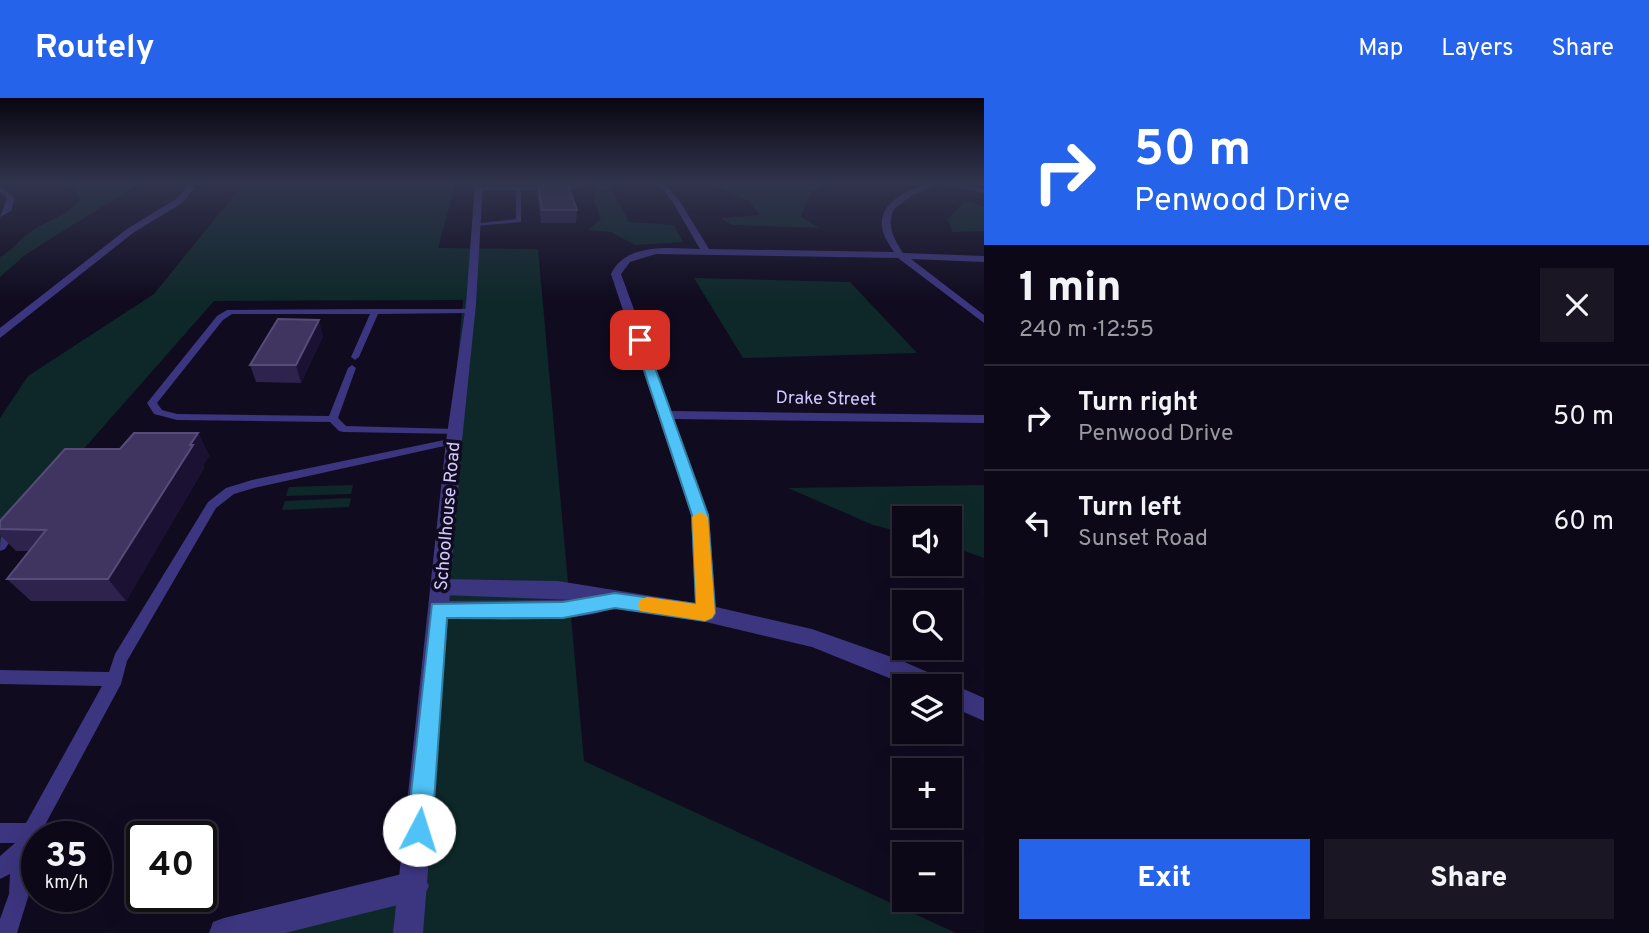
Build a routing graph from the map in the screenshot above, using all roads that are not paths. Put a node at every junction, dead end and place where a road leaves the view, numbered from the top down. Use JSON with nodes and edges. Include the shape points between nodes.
{"nodes":[{"id":1,"x":145,"y":222,"type":"edge"},
{"id":2,"x":505,"y":222,"type":"edge"},
{"id":3,"x":688,"y":222,"type":"edge"},
{"id":4,"x":886,"y":222,"type":"edge"},
{"id":5,"x":475,"y":224,"type":"joint"},
{"id":6,"x":706,"y":251,"type":"junction"},
{"id":7,"x":900,"y":255,"type":"junction"},
{"id":8,"x":984,"y":259,"type":"edge"},
{"id":9,"x":470,"y":311,"type":"junction"},
{"id":10,"x":375,"y":312,"type":"junction"},
{"id":11,"x":984,"y":320,"type":"edge"},
{"id":12,"x":0,"y":334,"type":"edge"},
{"id":13,"x":667,"y":415,"type":"junction"},
{"id":14,"x":333,"y":419,"type":"junction"},
{"id":15,"x":984,"y":419,"type":"edge"},
{"id":16,"x":454,"y":436,"type":"junction"},
{"id":17,"x":21,"y":518,"type":"edge"},
{"id":18,"x":0,"y":545,"type":"edge"},
{"id":19,"x":440,"y":587,"type":"junction"},
{"id":20,"x":615,"y":601,"type":"junction"},
{"id":21,"x":438,"y":610,"type":"junction"},
{"id":22,"x":705,"y":613,"type":"junction"},
{"id":23,"x":907,"y":674,"type":"edge"},
{"id":24,"x":0,"y":677,"type":"edge"},
{"id":25,"x":116,"y":679,"type":"junction"},
{"id":26,"x":962,"y":700,"type":"edge"},
{"id":27,"x":984,"y":710,"type":"edge"},
{"id":28,"x":38,"y":821,"type":"edge"},
{"id":29,"x":0,"y":833,"type":"edge"},
{"id":30,"x":21,"y":840,"type":"edge"},
{"id":31,"x":21,"y":847,"type":"edge"},
{"id":32,"x":0,"y":869,"type":"edge"},
{"id":33,"x":21,"y":879,"type":"edge"},
{"id":34,"x":414,"y":886,"type":"junction"},
{"id":35,"x":6,"y":933,"type":"edge"},
{"id":36,"x":224,"y":933,"type":"edge"},
{"id":37,"x":408,"y":933,"type":"edge"}],
"edges":[{"from":1,"to":12,"type":"street"},
{"from":2,"to":5,"type":"lane"},
{"from":3,"to":6,"type":"street"},
{"from":4,"to":7,"type":"street","via":[[890,241]]},
{"from":5,"to":9,"type":"street","name":"Schoolhouse Road"},
{"from":6,"to":7,"type":"street"},
{"from":6,"to":13,"type":"street","via":[[642,254],[629,258],[616,274]]},
{"from":7,"to":8,"type":"street"},
{"from":7,"to":11,"type":"street"},
{"from":9,"to":10,"type":"lane"},
{"from":9,"to":16,"type":"street","name":"Schoolhouse Road"},
{"from":10,"to":14,"type":"lane"},
{"from":10,"to":14,"type":"lane","via":[[230,312],[220,318],[152,403],[158,412],[177,417]]},
{"from":13,"to":15,"type":"street","name":"Drake Street"},
{"from":13,"to":22,"type":"street","via":[[700,515]]},
{"from":14,"to":16,"type":"lane","via":[[343,429]]},
{"from":16,"to":19,"type":"street","name":"Schoolhouse Road"},
{"from":16,"to":25,"type":"lane","via":[[229,491],[212,505],[120,659]]},
{"from":17,"to":18,"type":"lane"},
{"from":19,"to":20,"type":"street","via":[[558,589]]},
{"from":19,"to":21,"type":"street","name":"Schoolhouse Road"},
{"from":20,"to":21,"type":"street","via":[[563,610]]},
{"from":20,"to":22,"type":"street"},
{"from":21,"to":34,"type":"street","name":"Schoolhouse Road"},
{"from":22,"to":23,"type":"street","via":[[812,638]]},
{"from":24,"to":25,"type":"lane"},
{"from":25,"to":28,"type":"lane"},
{"from":26,"to":27,"type":"street"},
{"from":29,"to":30,"type":"lane"},
{"from":31,"to":32,"type":"lane"},
{"from":33,"to":35,"type":"lane"},
{"from":34,"to":36,"type":"street"},
{"from":34,"to":37,"type":"street","name":"Schoolhouse Road"}]}
